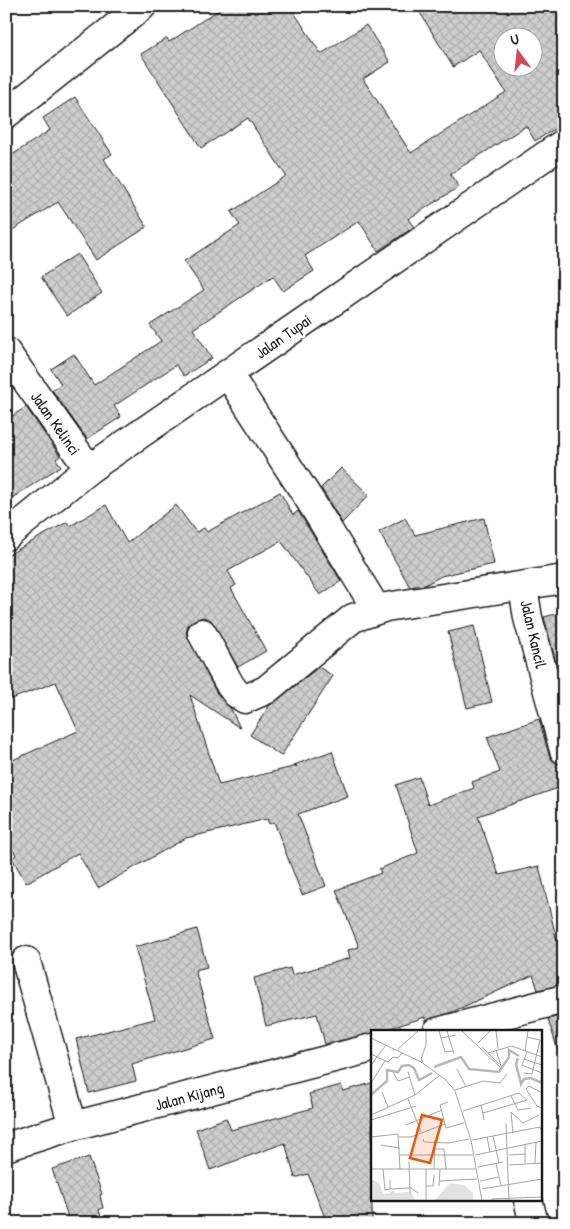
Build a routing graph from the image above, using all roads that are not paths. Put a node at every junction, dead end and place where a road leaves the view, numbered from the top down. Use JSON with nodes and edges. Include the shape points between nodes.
{"nodes":[{"id":1,"x":142,"y":6,"type":"edge"},
{"id":2,"x":6,"y":114,"type":"edge"},
{"id":3,"x":564,"y":143,"type":"edge"},
{"id":4,"x":6,"y":352,"type":"edge"},
{"id":5,"x":228,"y":374,"type":"junction"},
{"id":6,"x":89,"y":469,"type":"junction"},
{"id":7,"x":6,"y":536,"type":"edge"},
{"id":8,"x":564,"y":578,"type":"edge"},
{"id":9,"x":523,"y":587,"type":"junction"},
{"id":10,"x":377,"y":610,"type":"junction"},
{"id":11,"x":202,"y":633,"type":"dead end"},
{"id":12,"x":564,"y":750,"type":"edge"},
{"id":13,"x":26,"y":962,"type":"dead end"},
{"id":14,"x":564,"y":999,"type":"edge"},
{"id":15,"x":475,"y":1027,"type":"edge"},
{"id":16,"x":452,"y":1030,"type":"edge"},
{"id":17,"x":371,"y":1048,"type":"edge"},
{"id":18,"x":73,"y":1126,"type":"junction"},
{"id":19,"x":6,"y":1147,"type":"edge"},
{"id":20,"x":529,"y":1202,"type":"edge"},
{"id":21,"x":534,"y":1223,"type":"edge"}],
"edges":[{"from":1,"to":2,"type":"street"},
{"from":3,"to":5,"type":"street","name":"Jalan Tupai"},
{"from":4,"to":6,"type":"street","name":"Jalan Kelinci"},
{"from":5,"to":6,"type":"street","name":"Jalan Tupai"},
{"from":5,"to":10,"type":"street"},
{"from":6,"to":7,"type":"street","name":"Jalan Tupai"},
{"from":8,"to":9,"type":"street","name":"Jalan Kancil"},
{"from":9,"to":10,"type":"street","via":[[480,591]]},
{"from":9,"to":12,"type":"street","name":"Jalan Kancil","via":[[528,618]]},
{"from":10,"to":11,"type":"street","via":[[353,618],[266,690],[245,699],[230,685]]},
{"from":13,"to":18,"type":"street"},
{"from":14,"to":15,"type":"street"},
{"from":15,"to":16,"type":"street"},
{"from":17,"to":18,"type":"street","name":"Jalan Kijang"},
{"from":18,"to":19,"type":"street","name":"Jalan Kijang"},
{"from":20,"to":21,"type":"street"}]}
